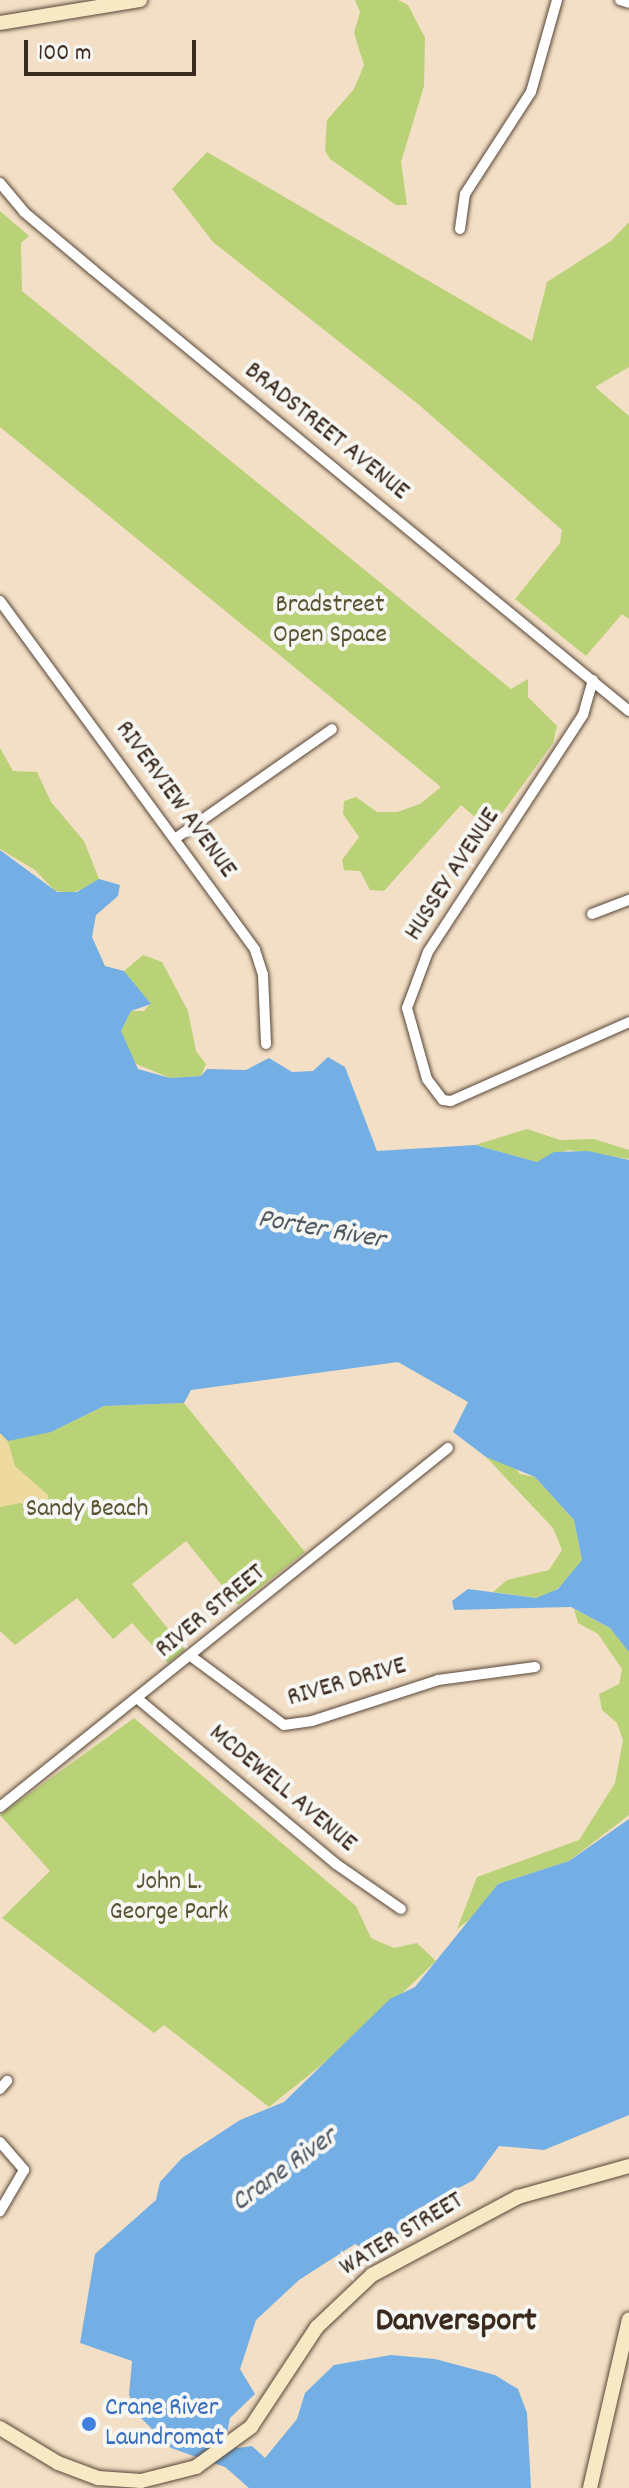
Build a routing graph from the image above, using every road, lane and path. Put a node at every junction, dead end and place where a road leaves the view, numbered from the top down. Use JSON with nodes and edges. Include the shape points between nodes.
{"nodes":[{"id":1,"x":140,"y":0,"type":"edge"},
{"id":2,"x":557,"y":0,"type":"edge"},
{"id":3,"x":620,"y":0,"type":"edge"},
{"id":4,"x":629,"y":3,"type":"edge"},
{"id":5,"x":0,"y":23,"type":"edge"},
{"id":6,"x":0,"y":183,"type":"edge"},
{"id":7,"x":460,"y":229,"type":"dead end"},
{"id":8,"x":0,"y":601,"type":"edge"},
{"id":9,"x":593,"y":680,"type":"junction"},
{"id":10,"x":629,"y":711,"type":"edge"},
{"id":11,"x":332,"y":729,"type":"dead end"},
{"id":12,"x":176,"y":838,"type":"junction"},
{"id":13,"x":629,"y":900,"type":"edge"},
{"id":14,"x":592,"y":914,"type":"dead end"},
{"id":15,"x":629,"y":1022,"type":"edge"},
{"id":16,"x":266,"y":1044,"type":"dead end"},
{"id":17,"x":448,"y":1448,"type":"dead end"},
{"id":18,"x":192,"y":1657,"type":"junction"},
{"id":19,"x":535,"y":1667,"type":"dead end"},
{"id":20,"x":138,"y":1699,"type":"junction"},
{"id":21,"x":1,"y":1804,"type":"edge"},
{"id":22,"x":401,"y":1909,"type":"dead end"},
{"id":23,"x":0,"y":2142,"type":"edge"},
{"id":24,"x":629,"y":2166,"type":"edge"},
{"id":25,"x":0,"y":2211,"type":"edge"},
{"id":26,"x":629,"y":2319,"type":"edge"},
{"id":27,"x":0,"y":2428,"type":"edge"},
{"id":28,"x":590,"y":2488,"type":"edge"}],
"edges":[{"from":1,"to":5,"type":"main road"},
{"from":2,"to":7,"type":"street","via":[[531,92],[465,194]]},
{"from":3,"to":4,"type":"street"},
{"from":6,"to":9,"type":"street","name":"BRADSTREET AVENUE","via":[[24,212],[93,270]]},
{"from":8,"to":12,"type":"street","name":"RIVERVIEW AVENUE"},
{"from":9,"to":10,"type":"street","name":"BRADSTREET AVENUE"},
{"from":9,"to":15,"type":"street","name":"HUSSEY AVENUE","via":[[583,715],[414,980],[407,1008],[427,1079],[445,1100]]},
{"from":11,"to":12,"type":"street"},
{"from":12,"to":16,"type":"street","name":"RIVERVIEW AVENUE","via":[[255,950],[263,975]]},
{"from":13,"to":14,"type":"street"},
{"from":17,"to":18,"type":"street","name":"RIVER STREET"},
{"from":18,"to":19,"type":"street","name":"RIVER DRIVE","via":[[284,1725],[312,1721],[438,1680]]},
{"from":18,"to":20,"type":"street","name":"RIVER STREET"},
{"from":20,"to":21,"type":"street","name":"RIVER STREET"},
{"from":20,"to":22,"type":"street","name":"MCDEWELL AVENUE","via":[[336,1864]]},
{"from":23,"to":25,"type":"street","via":[[24,2170]]},
{"from":24,"to":27,"type":"main road","name":"WATER STREET","via":[[518,2197],[372,2275],[317,2327],[241,2438],[196,2467],[141,2481],[98,2478],[58,2463]]},
{"from":26,"to":28,"type":"main road"}]}
